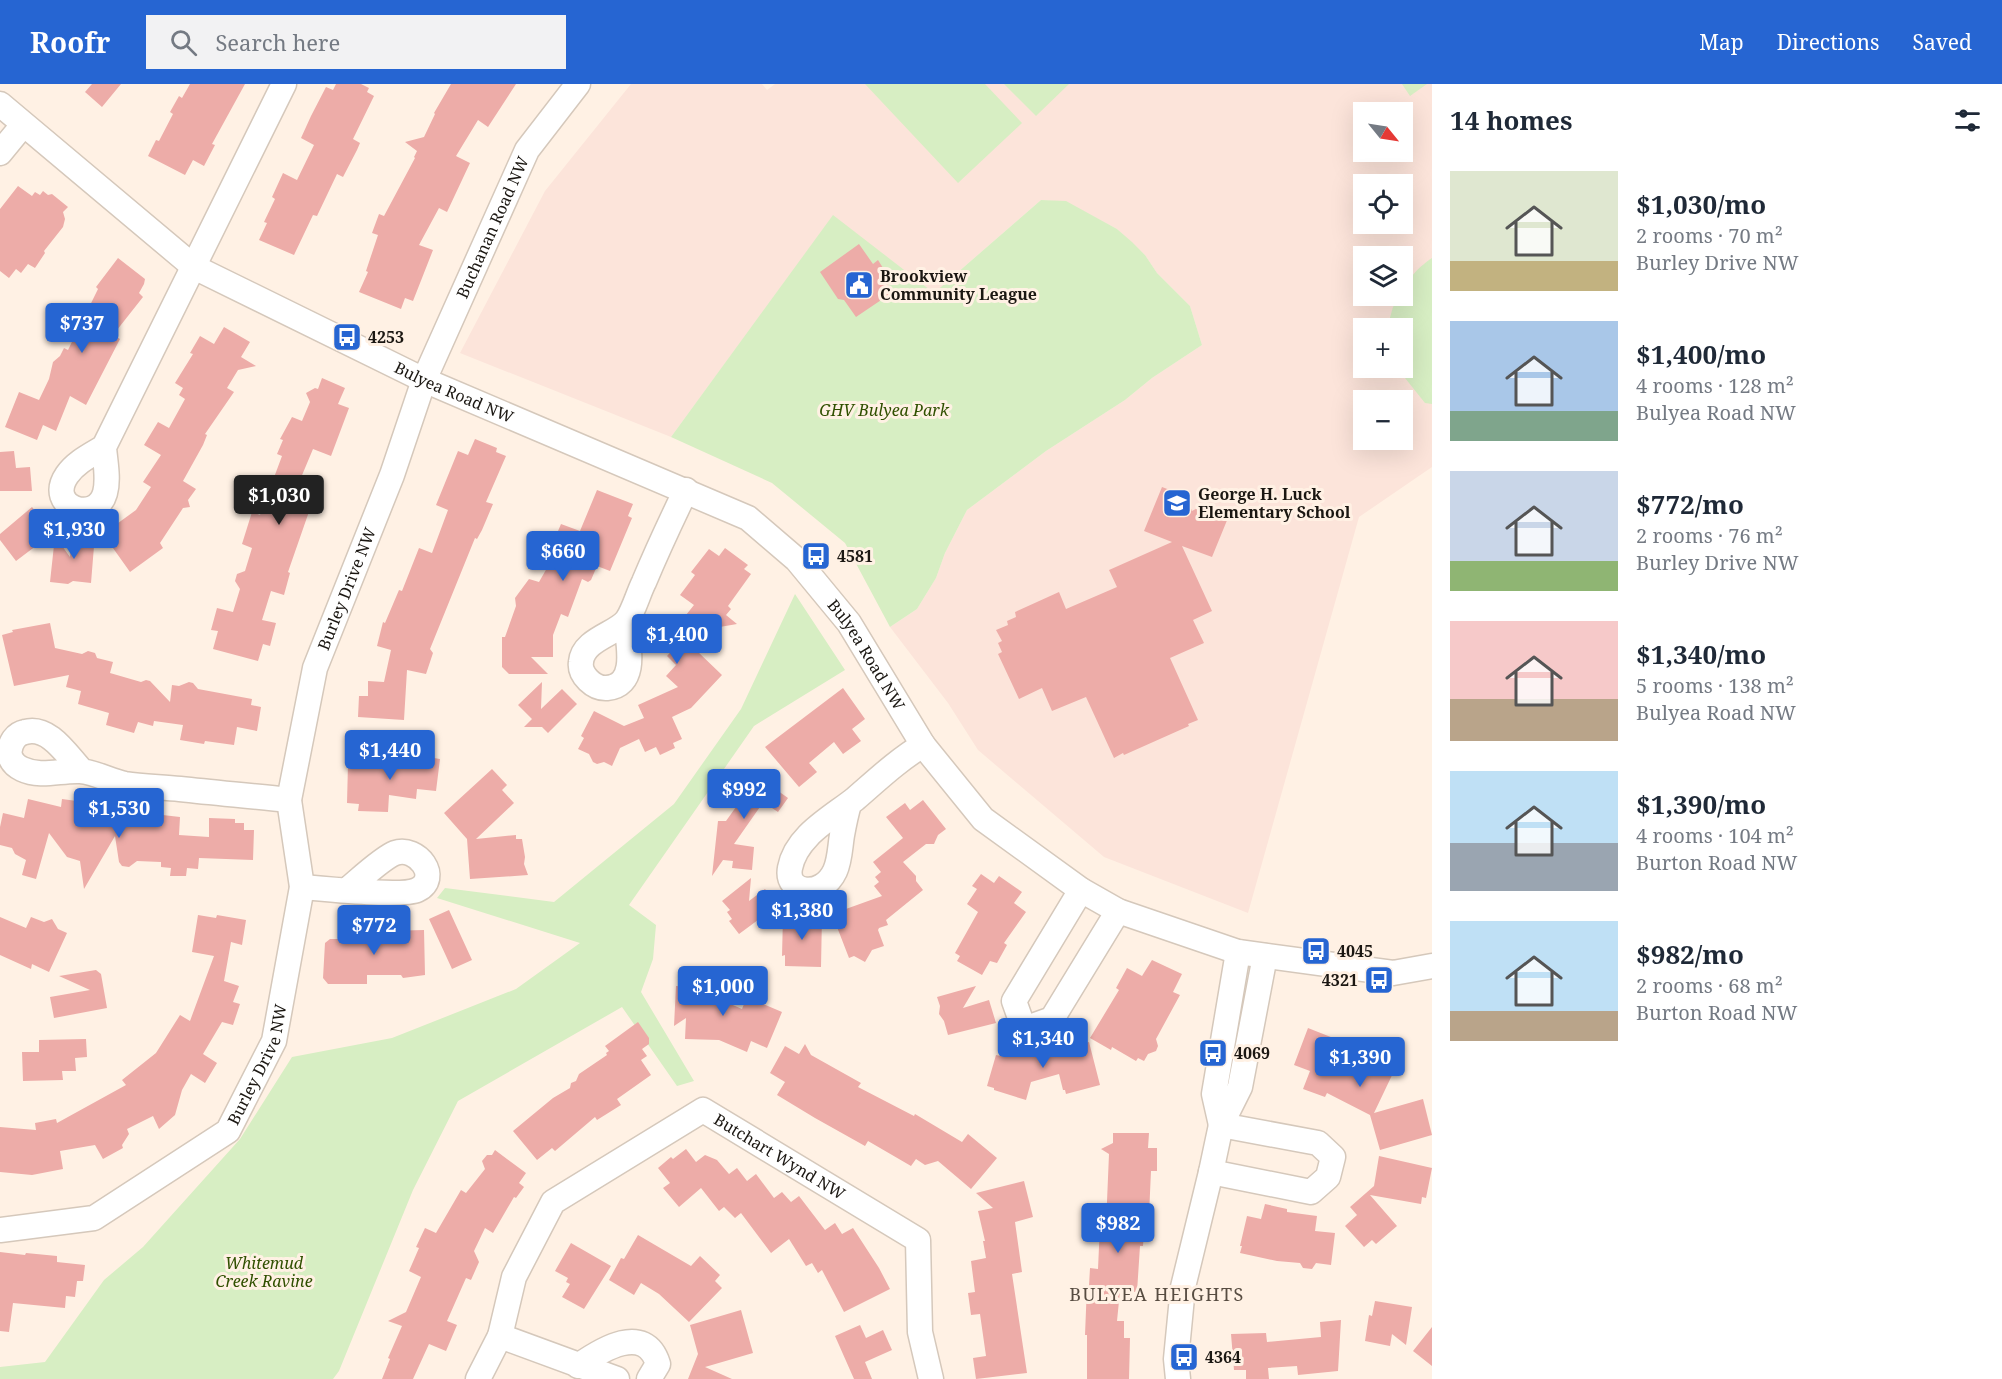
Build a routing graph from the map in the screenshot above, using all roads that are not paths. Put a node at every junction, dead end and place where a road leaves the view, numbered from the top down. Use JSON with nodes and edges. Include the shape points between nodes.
{"nodes":[{"id":1,"x":284,"y":84,"type":"edge"},
{"id":2,"x":578,"y":84,"type":"edge"},
{"id":3,"x":0,"y":104,"type":"edge"},
{"id":4,"x":23,"y":125,"type":"junction"},
{"id":5,"x":0,"y":153,"type":"edge"},
{"id":6,"x":194,"y":267,"type":"junction"},
{"id":7,"x":424,"y":380,"type":"junction"},
{"id":8,"x":104,"y":447,"type":"dead end"},
{"id":9,"x":686,"y":490,"type":"junction"},
{"id":10,"x":626,"y":622,"type":"dead end"},
{"id":11,"x":923,"y":745,"type":"junction"},
{"id":12,"x":82,"y":771,"type":"dead end"},
{"id":13,"x":289,"y":800,"type":"junction"},
{"id":14,"x":849,"y":804,"type":"dead end"},
{"id":15,"x":302,"y":887,"type":"junction"},
{"id":16,"x":347,"y":890,"type":"dead end"},
{"id":17,"x":1081,"y":890,"type":"junction"},
{"id":18,"x":1118,"y":911,"type":"junction"},
{"id":19,"x":1238,"y":952,"type":"junction"},
{"id":20,"x":1265,"y":956,"type":"junction"},
{"id":21,"x":1432,"y":966,"type":"edge"},
{"id":22,"x":1221,"y":1125,"type":"junction"},
{"id":23,"x":1211,"y":1172,"type":"junction"},
{"id":24,"x":0,"y":1230,"type":"edge"},
{"id":25,"x":500,"y":1336,"type":"junction"},
{"id":26,"x":578,"y":1366,"type":"junction"},
{"id":27,"x":478,"y":1379,"type":"edge"},
{"id":28,"x":617,"y":1379,"type":"edge"},
{"id":29,"x":650,"y":1379,"type":"edge"},
{"id":30,"x":931,"y":1379,"type":"edge"},
{"id":31,"x":1178,"y":1379,"type":"edge"}],
"edges":[{"from":1,"to":6,"type":"street"},
{"from":2,"to":7,"type":"street","name":"Buchanan Road NW","via":[[527,150]]},
{"from":3,"to":4,"type":"street","name":"Bulyea Road NW"},
{"from":4,"to":5,"type":"street"},
{"from":4,"to":6,"type":"street","name":"Bulyea Road NW"},
{"from":6,"to":7,"type":"street","name":"Bulyea Road NW"},
{"from":6,"to":8,"type":"street"},
{"from":7,"to":9,"type":"street","name":"Bulyea Road NW"},
{"from":7,"to":13,"type":"street","name":"Burley Drive NW","via":[[392,475],[315,668]]},
{"from":9,"to":10,"type":"street"},
{"from":9,"to":11,"type":"street","name":"Bulyea Road NW","via":[[748,518],[797,560],[849,623]]},
{"from":11,"to":14,"type":"street"},
{"from":11,"to":17,"type":"street","name":"Bulyea Road NW","via":[[983,819]]},
{"from":12,"to":13,"type":"street","via":[[125,784]]},
{"from":13,"to":15,"type":"street","name":"Burley Drive NW"},
{"from":15,"to":16,"type":"street"},
{"from":15,"to":24,"type":"street","name":"Burley Drive NW","via":[[274,1041],[228,1131],[94,1218]]},
{"from":17,"to":18,"type":"street","name":"Bulyea Road NW"},
{"from":17,"to":18,"type":"street","via":[[1014,1001],[1024,1029],[1052,1019]]},
{"from":18,"to":19,"type":"street","name":"Bulyea Road NW"},
{"from":19,"to":20,"type":"street","name":"Bulyea Road NW"},
{"from":19,"to":22,"type":"street","via":[[1214,1095]]},
{"from":20,"to":21,"type":"street","name":"Bulyea Road NW","via":[[1393,973]]},
{"from":20,"to":22,"type":"street","via":[[1240,1086]]},
{"from":22,"to":23,"type":"street"},
{"from":22,"to":23,"type":"street","via":[[1318,1143],[1333,1157],[1328,1177],[1311,1192]]},
{"from":23,"to":31,"type":"street","via":[[1183,1287],[1176,1359]]},
{"from":25,"to":26,"type":"street"},
{"from":25,"to":27,"type":"street","name":"Butchart Wynd NW"},
{"from":25,"to":30,"type":"street","name":"Butchart Wynd NW","via":[[514,1277],[553,1202],[703,1110],[918,1240],[920,1332]]},
{"from":26,"to":28,"type":"street"},
{"from":26,"to":29,"type":"street","via":[[600,1351],[628,1341],[644,1344],[655,1353],[658,1364]]}]}
